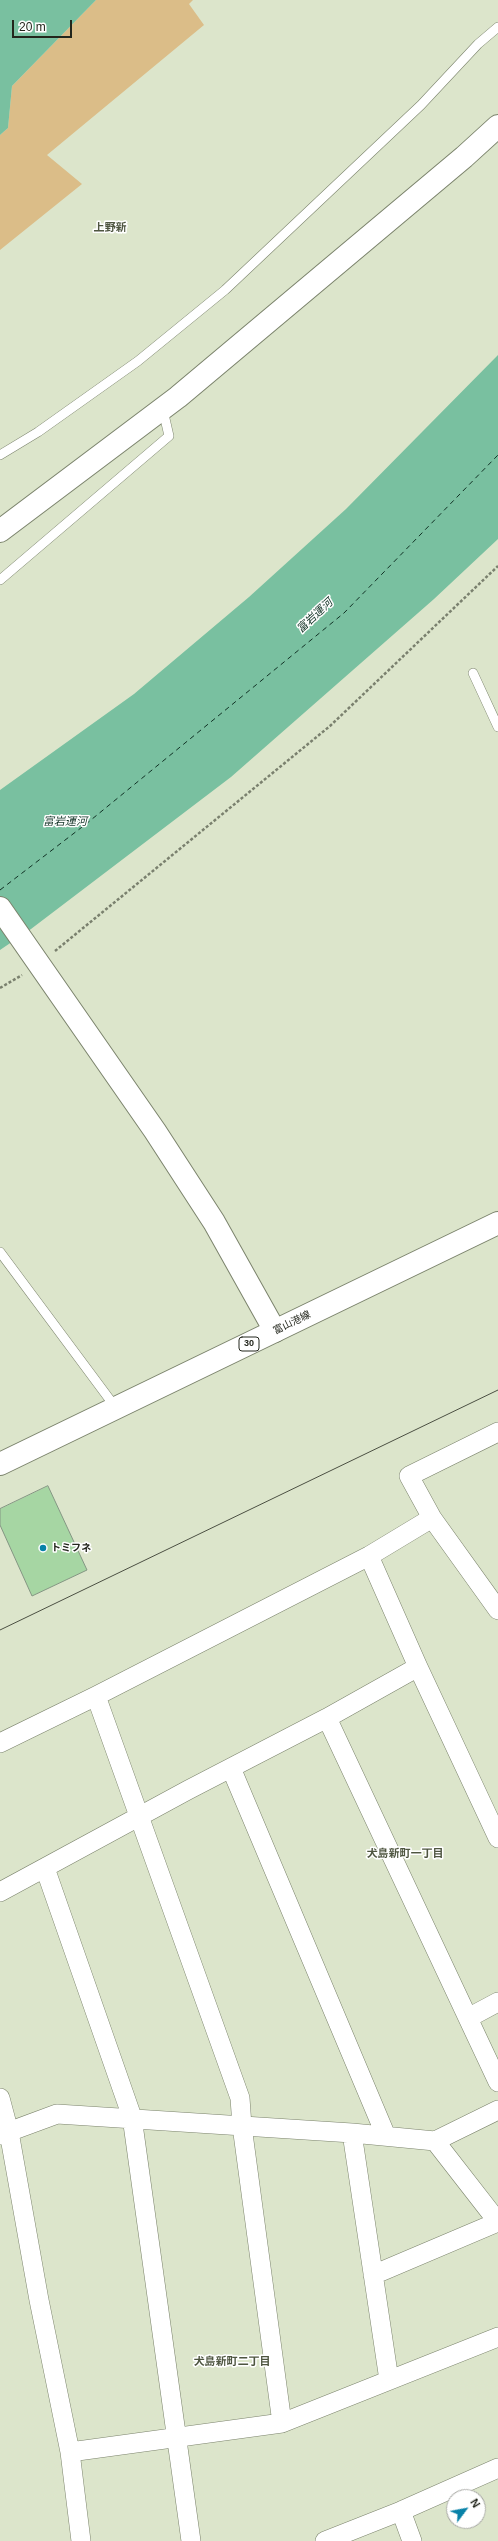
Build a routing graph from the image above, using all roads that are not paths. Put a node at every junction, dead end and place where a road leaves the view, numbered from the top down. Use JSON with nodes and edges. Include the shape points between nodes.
{"nodes":[{"id":1,"x":498,"y":27,"type":"edge"},
{"id":2,"x":498,"y":126,"type":"edge"},
{"id":3,"x":163,"y":408,"type":"junction"},
{"id":4,"x":0,"y":456,"type":"edge"},
{"id":5,"x":0,"y":531,"type":"edge"},
{"id":6,"x":0,"y":580,"type":"edge"},
{"id":7,"x":473,"y":673,"type":"dead end"},
{"id":8,"x":498,"y":727,"type":"edge"},
{"id":9,"x":0,"y":908,"type":"edge"},
{"id":10,"x":498,"y":1223,"type":"edge"},
{"id":11,"x":0,"y":1252,"type":"edge"},
{"id":12,"x":275,"y":1331,"type":"junction"},
{"id":13,"x":116,"y":1408,"type":"junction"},
{"id":14,"x":498,"y":1432,"type":"edge"},
{"id":15,"x":0,"y":1464,"type":"edge"},
{"id":16,"x":432,"y":1518,"type":"junction"},
{"id":17,"x":369,"y":1556,"type":"junction"},
{"id":18,"x":498,"y":1610,"type":"edge"},
{"id":19,"x":418,"y":1667,"type":"junction"},
{"id":20,"x":96,"y":1696,"type":"junction"},
{"id":21,"x":327,"y":1718,"type":"junction"},
{"id":22,"x":0,"y":1743,"type":"edge"},
{"id":23,"x":231,"y":1768,"type":"junction"},
{"id":24,"x":141,"y":1817,"type":"junction"},
{"id":25,"x":498,"y":1838,"type":"edge"},
{"id":26,"x":45,"y":1868,"type":"junction"},
{"id":27,"x":0,"y":1892,"type":"edge"},
{"id":28,"x":498,"y":2002,"type":"edge"},
{"id":29,"x":468,"y":2018,"type":"junction"},
{"id":30,"x":498,"y":2082,"type":"edge"},
{"id":31,"x":0,"y":2098,"type":"edge"},
{"id":32,"x":498,"y":2110,"type":"edge"},
{"id":33,"x":132,"y":2118,"type":"junction"},
{"id":34,"x":242,"y":2126,"type":"junction"},
{"id":35,"x":5,"y":2133,"type":"edge"},
{"id":36,"x":352,"y":2133,"type":"junction"},
{"id":37,"x":386,"y":2136,"type":"junction"},
{"id":38,"x":435,"y":2141,"type":"junction"},
{"id":39,"x":498,"y":2222,"type":"edge"},
{"id":40,"x":373,"y":2274,"type":"junction"},
{"id":41,"x":498,"y":2337,"type":"edge"},
{"id":42,"x":388,"y":2380,"type":"junction"},
{"id":43,"x":282,"y":2423,"type":"junction"},
{"id":44,"x":176,"y":2437,"type":"junction"},
{"id":45,"x":70,"y":2452,"type":"junction"},
{"id":46,"x":498,"y":2468,"type":"edge"},
{"id":47,"x":401,"y":2511,"type":"junction"},
{"id":48,"x":81,"y":2541,"type":"edge"},
{"id":49,"x":191,"y":2541,"type":"edge"},
{"id":50,"x":325,"y":2541,"type":"edge"},
{"id":51,"x":412,"y":2541,"type":"edge"}],
"edges":[{"from":1,"to":4,"type":"lane","via":[[478,44],[421,105],[225,290],[138,361]]},
{"from":2,"to":3,"type":"street","via":[[293,302]]},
{"from":3,"to":5,"type":"street"},
{"from":3,"to":6,"type":"lane","via":[[169,436]]},
{"from":7,"to":8,"type":"lane"},
{"from":9,"to":12,"type":"street","via":[[155,1131],[214,1222]]},
{"from":10,"to":12,"type":"street","name":"富山港線","number":"30"},
{"from":11,"to":13,"type":"lane"},
{"from":12,"to":13,"type":"street","name":"富山港線","number":"30"},
{"from":13,"to":15,"type":"street","name":"富山港線","number":"30"},
{"from":14,"to":16,"type":"street","via":[[409,1476]]},
{"from":16,"to":17,"type":"street"},
{"from":16,"to":18,"type":"street"},
{"from":17,"to":19,"type":"street"},
{"from":17,"to":20,"type":"street"},
{"from":19,"to":21,"type":"street"},
{"from":19,"to":25,"type":"street"},
{"from":20,"to":22,"type":"street"},
{"from":20,"to":24,"type":"street"},
{"from":21,"to":23,"type":"street"},
{"from":21,"to":29,"type":"street"},
{"from":23,"to":24,"type":"street"},
{"from":23,"to":37,"type":"street"},
{"from":24,"to":26,"type":"street"},
{"from":24,"to":34,"type":"street","via":[[240,2098]]},
{"from":26,"to":27,"type":"street"},
{"from":26,"to":33,"type":"street"},
{"from":28,"to":29,"type":"street"},
{"from":29,"to":30,"type":"street"},
{"from":31,"to":35,"type":"street"},
{"from":32,"to":38,"type":"street"},
{"from":33,"to":34,"type":"street"},
{"from":33,"to":35,"type":"street","via":[[57,2114]]},
{"from":33,"to":44,"type":"street"},
{"from":34,"to":36,"type":"street"},
{"from":34,"to":43,"type":"street"},
{"from":35,"to":45,"type":"street"},
{"from":36,"to":37,"type":"street"},
{"from":36,"to":40,"type":"street"},
{"from":37,"to":38,"type":"street"},
{"from":38,"to":39,"type":"street"},
{"from":39,"to":40,"type":"street"},
{"from":40,"to":42,"type":"street"},
{"from":41,"to":42,"type":"street"},
{"from":42,"to":43,"type":"street"},
{"from":43,"to":44,"type":"street"},
{"from":44,"to":45,"type":"street"},
{"from":44,"to":49,"type":"street"},
{"from":45,"to":48,"type":"street"},
{"from":46,"to":47,"type":"street"},
{"from":47,"to":50,"type":"street"},
{"from":47,"to":51,"type":"street"}]}
